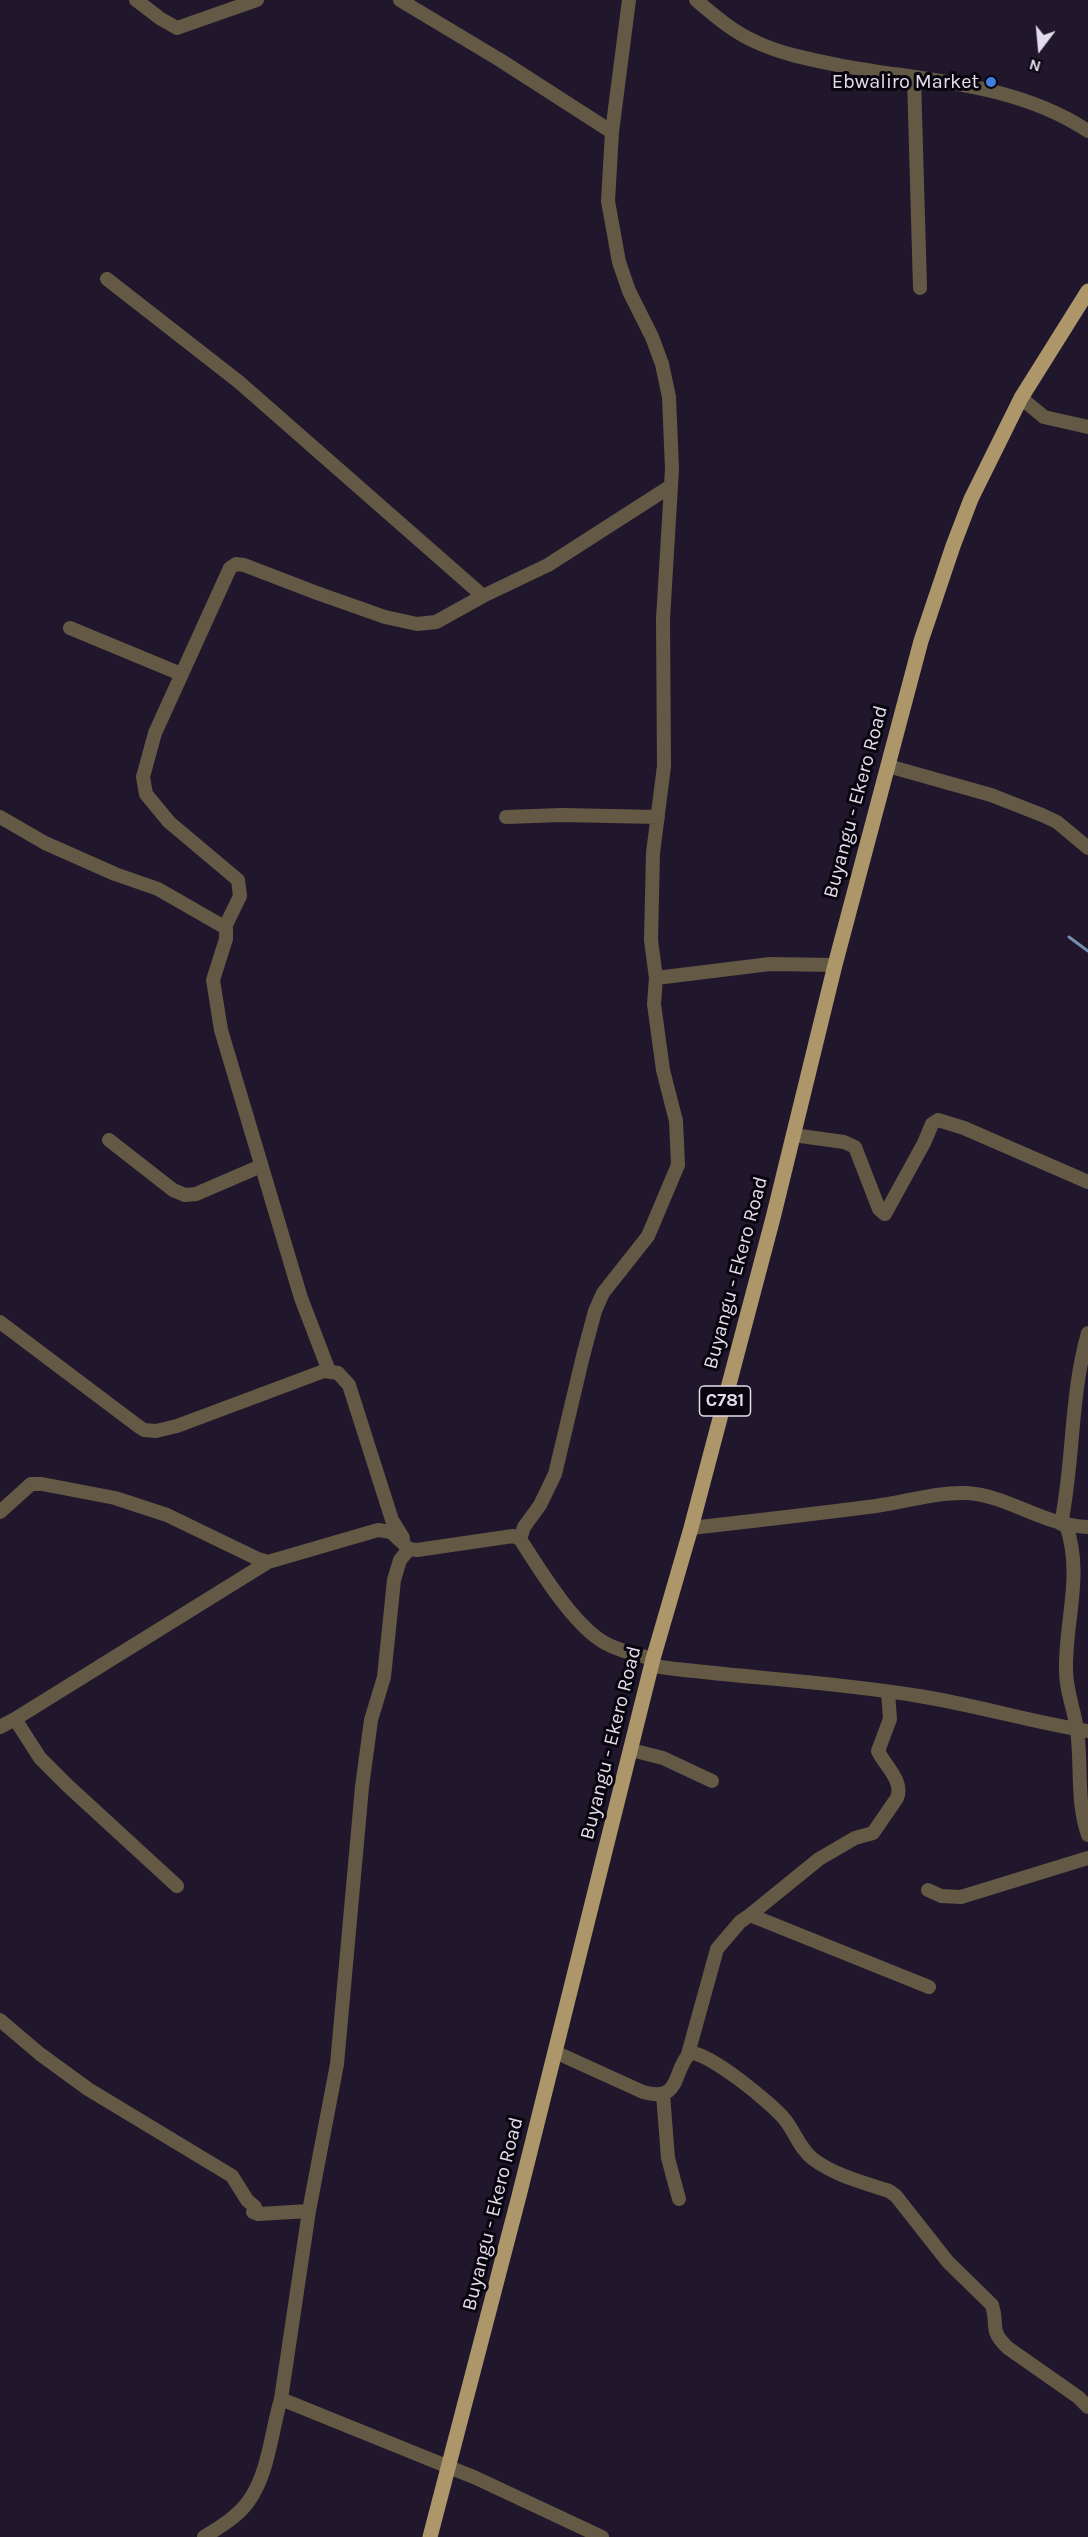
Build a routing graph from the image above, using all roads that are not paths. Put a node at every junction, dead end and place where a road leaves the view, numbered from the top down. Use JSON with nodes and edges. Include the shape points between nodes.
{"nodes":[{"id":1,"x":136,"y":0,"type":"edge"},
{"id":2,"x":257,"y":0,"type":"edge"},
{"id":3,"x":400,"y":0,"type":"edge"},
{"id":4,"x":629,"y":0,"type":"edge"},
{"id":5,"x":696,"y":0,"type":"edge"},
{"id":6,"x":914,"y":78,"type":"junction"},
{"id":7,"x":1088,"y":131,"type":"edge"},
{"id":8,"x":612,"y":132,"type":"junction"},
{"id":9,"x":107,"y":279,"type":"dead end"},
{"id":10,"x":920,"y":288,"type":"dead end"},
{"id":11,"x":1088,"y":291,"type":"edge"},
{"id":12,"x":1021,"y":398,"type":"junction"},
{"id":13,"x":1088,"y":427,"type":"edge"},
{"id":14,"x":671,"y":486,"type":"junction"},
{"id":15,"x":483,"y":596,"type":"junction"},
{"id":16,"x":70,"y":628,"type":"dead end"},
{"id":17,"x":181,"y":674,"type":"junction"},
{"id":18,"x":888,"y":766,"type":"junction"},
{"id":19,"x":0,"y":817,"type":"edge"},
{"id":20,"x":506,"y":817,"type":"dead end"},
{"id":21,"x":658,"y":817,"type":"junction"},
{"id":22,"x":1085,"y":841,"type":"edge"},
{"id":23,"x":225,"y":927,"type":"junction"},
{"id":24,"x":835,"y":964,"type":"junction"},
{"id":25,"x":656,"y":978,"type":"junction"},
{"id":26,"x":793,"y":1135,"type":"junction"},
{"id":27,"x":109,"y":1140,"type":"dead end"},
{"id":28,"x":261,"y":1166,"type":"junction"},
{"id":29,"x":1088,"y":1182,"type":"edge"},
{"id":30,"x":0,"y":1322,"type":"edge"},
{"id":31,"x":1088,"y":1334,"type":"edge"},
{"id":32,"x":329,"y":1371,"type":"junction"},
{"id":33,"x":0,"y":1512,"type":"edge"},
{"id":34,"x":1063,"y":1524,"type":"junction"},
{"id":35,"x":1088,"y":1527,"type":"edge"},
{"id":36,"x":691,"y":1528,"type":"junction"},
{"id":37,"x":520,"y":1539,"type":"junction"},
{"id":38,"x":409,"y":1549,"type":"junction"},
{"id":39,"x":268,"y":1562,"type":"junction"},
{"id":40,"x":653,"y":1663,"type":"junction"},
{"id":41,"x":888,"y":1692,"type":"junction"},
{"id":42,"x":15,"y":1719,"type":"junction"},
{"id":43,"x":0,"y":1727,"type":"edge"},
{"id":44,"x":1082,"y":1730,"type":"edge"},
{"id":45,"x":631,"y":1750,"type":"junction"},
{"id":46,"x":712,"y":1781,"type":"dead end"},
{"id":47,"x":1088,"y":1835,"type":"edge"},
{"id":48,"x":1088,"y":1858,"type":"edge"},
{"id":49,"x":177,"y":1886,"type":"dead end"},
{"id":50,"x":928,"y":1890,"type":"dead end"},
{"id":51,"x":750,"y":1915,"type":"junction"},
{"id":52,"x":929,"y":1987,"type":"dead end"},
{"id":53,"x":0,"y":2020,"type":"edge"},
{"id":54,"x":555,"y":2052,"type":"junction"},
{"id":55,"x":688,"y":2054,"type":"junction"},
{"id":56,"x":663,"y":2094,"type":"junction"},
{"id":57,"x":679,"y":2199,"type":"dead end"},
{"id":58,"x":309,"y":2211,"type":"junction"},
{"id":59,"x":281,"y":2399,"type":"junction"},
{"id":60,"x":1088,"y":2407,"type":"edge"},
{"id":61,"x":447,"y":2469,"type":"junction"},
{"id":62,"x":204,"y":2537,"type":"edge"},
{"id":63,"x":430,"y":2537,"type":"edge"},
{"id":64,"x":602,"y":2537,"type":"edge"}],
"edges":[{"from":1,"to":2,"type":"street","via":[[177,28]]},
{"from":3,"to":8,"type":"street"},
{"from":4,"to":8,"type":"street"},
{"from":5,"to":6,"type":"street","via":[[731,28],[777,51],[812,61]]},
{"from":6,"to":7,"type":"street","via":[[1010,95],[1050,109]]},
{"from":6,"to":10,"type":"street"},
{"from":8,"to":14,"type":"street","via":[[609,216],[629,291],[652,337],[667,381]]},
{"from":9,"to":15,"type":"street","via":[[239,382]]},
{"from":11,"to":12,"type":"main road","name":"Buyangu - Ekero Road","number":"C781"},
{"from":12,"to":13,"type":"street","via":[[1044,417]]},
{"from":12,"to":18,"type":"main road","name":"Buyangu - Ekero Road","number":"C781","via":[[952,546],[921,641]]},
{"from":14,"to":15,"type":"street","via":[[548,565]]},
{"from":14,"to":21,"type":"street","via":[[663,619],[664,766]]},
{"from":15,"to":17,"type":"street","via":[[436,622],[417,624],[236,564],[224,578]]},
{"from":16,"to":17,"type":"street"},
{"from":17,"to":23,"type":"street","via":[[148,750],[143,785],[169,822],[238,880],[240,896]]},
{"from":18,"to":22,"type":"street","via":[[991,795],[1057,822]]},
{"from":18,"to":24,"type":"main road","name":"Buyangu - Ekero Road","number":"C781"},
{"from":19,"to":23,"type":"street","via":[[45,843],[158,889]]},
{"from":20,"to":21,"type":"street"},
{"from":21,"to":25,"type":"street","via":[[652,853],[651,940]]},
{"from":23,"to":28,"type":"street","via":[[226,939],[214,978],[215,1001],[231,1071]]},
{"from":24,"to":25,"type":"street","via":[[770,964]]},
{"from":24,"to":26,"type":"main road","name":"Buyangu - Ekero Road","number":"C781"},
{"from":25,"to":37,"type":"street","via":[[654,1004],[663,1070],[676,1121],[678,1165],[648,1236],[612,1278],[595,1311],[555,1474]]},
{"from":26,"to":29,"type":"street","via":[[855,1147],[879,1209],[885,1214],[938,1120]]},
{"from":26,"to":36,"type":"main road","name":"Buyangu - Ekero Road","number":"C781"},
{"from":27,"to":28,"type":"street","via":[[185,1195]]},
{"from":28,"to":32,"type":"street","via":[[301,1298]]},
{"from":30,"to":32,"type":"street","via":[[138,1426],[151,1431],[197,1420]]},
{"from":31,"to":34,"type":"street","via":[[1074,1403]]},
{"from":32,"to":38,"type":"street","via":[[338,1373],[349,1385],[392,1520]]},
{"from":33,"to":39,"type":"street","via":[[31,1484],[42,1484],[115,1498],[167,1515]]},
{"from":34,"to":35,"type":"street"},
{"from":34,"to":36,"type":"street","via":[[980,1494],[953,1493],[821,1514]]},
{"from":34,"to":44,"type":"street","via":[[1075,1575],[1066,1683]]},
{"from":36,"to":40,"type":"main road","name":"Buyangu - Ekero Road","number":"C781"},
{"from":37,"to":38,"type":"street","via":[[509,1535],[440,1548]]},
{"from":37,"to":40,"type":"street","via":[[593,1636]]},
{"from":38,"to":39,"type":"street","via":[[392,1532],[384,1530]]},
{"from":38,"to":58,"type":"street","via":[[400,1560],[394,1580],[384,1677],[371,1720],[337,2064]]},
{"from":39,"to":42,"type":"street"},
{"from":40,"to":41,"type":"street","via":[[726,1676]]},
{"from":40,"to":45,"type":"main road","name":"Buyangu - Ekero Road","number":"C781"},
{"from":41,"to":44,"type":"street"},
{"from":41,"to":51,"type":"street","via":[[889,1725],[878,1751],[895,1776],[897,1798],[873,1833],[855,1838],[819,1859]]},
{"from":42,"to":43,"type":"street"},
{"from":42,"to":49,"type":"street","via":[[40,1758]]},
{"from":44,"to":47,"type":"street","via":[[1079,1790]]},
{"from":45,"to":46,"type":"street","via":[[663,1758]]},
{"from":45,"to":54,"type":"main road","name":"Buyangu - Ekero Road","number":"C781"},
{"from":48,"to":50,"type":"street","via":[[961,1897],[941,1896]]},
{"from":51,"to":52,"type":"street"},
{"from":51,"to":55,"type":"street","via":[[717,1949]]},
{"from":53,"to":58,"type":"street","via":[[88,2089],[232,2176],[256,2214]]},
{"from":54,"to":56,"type":"street","via":[[643,2092]]},
{"from":54,"to":61,"type":"main road","name":"Buyangu - Ekero Road","number":"C781"},
{"from":55,"to":56,"type":"street","via":[[677,2082]]},
{"from":55,"to":60,"type":"street","via":[[704,2056],[767,2100],[810,2156],[830,2170],[893,2193],[948,2262],[992,2305],[998,2339]]},
{"from":56,"to":57,"type":"street","via":[[668,2158]]},
{"from":58,"to":59,"type":"street"},
{"from":59,"to":61,"type":"street"},
{"from":59,"to":62,"type":"street","via":[[265,2466],[248,2501],[234,2517]]},
{"from":61,"to":63,"type":"main road","name":"Buyangu - Ekero Road","number":"C781"},
{"from":61,"to":64,"type":"street","via":[[476,2478]]}]}
